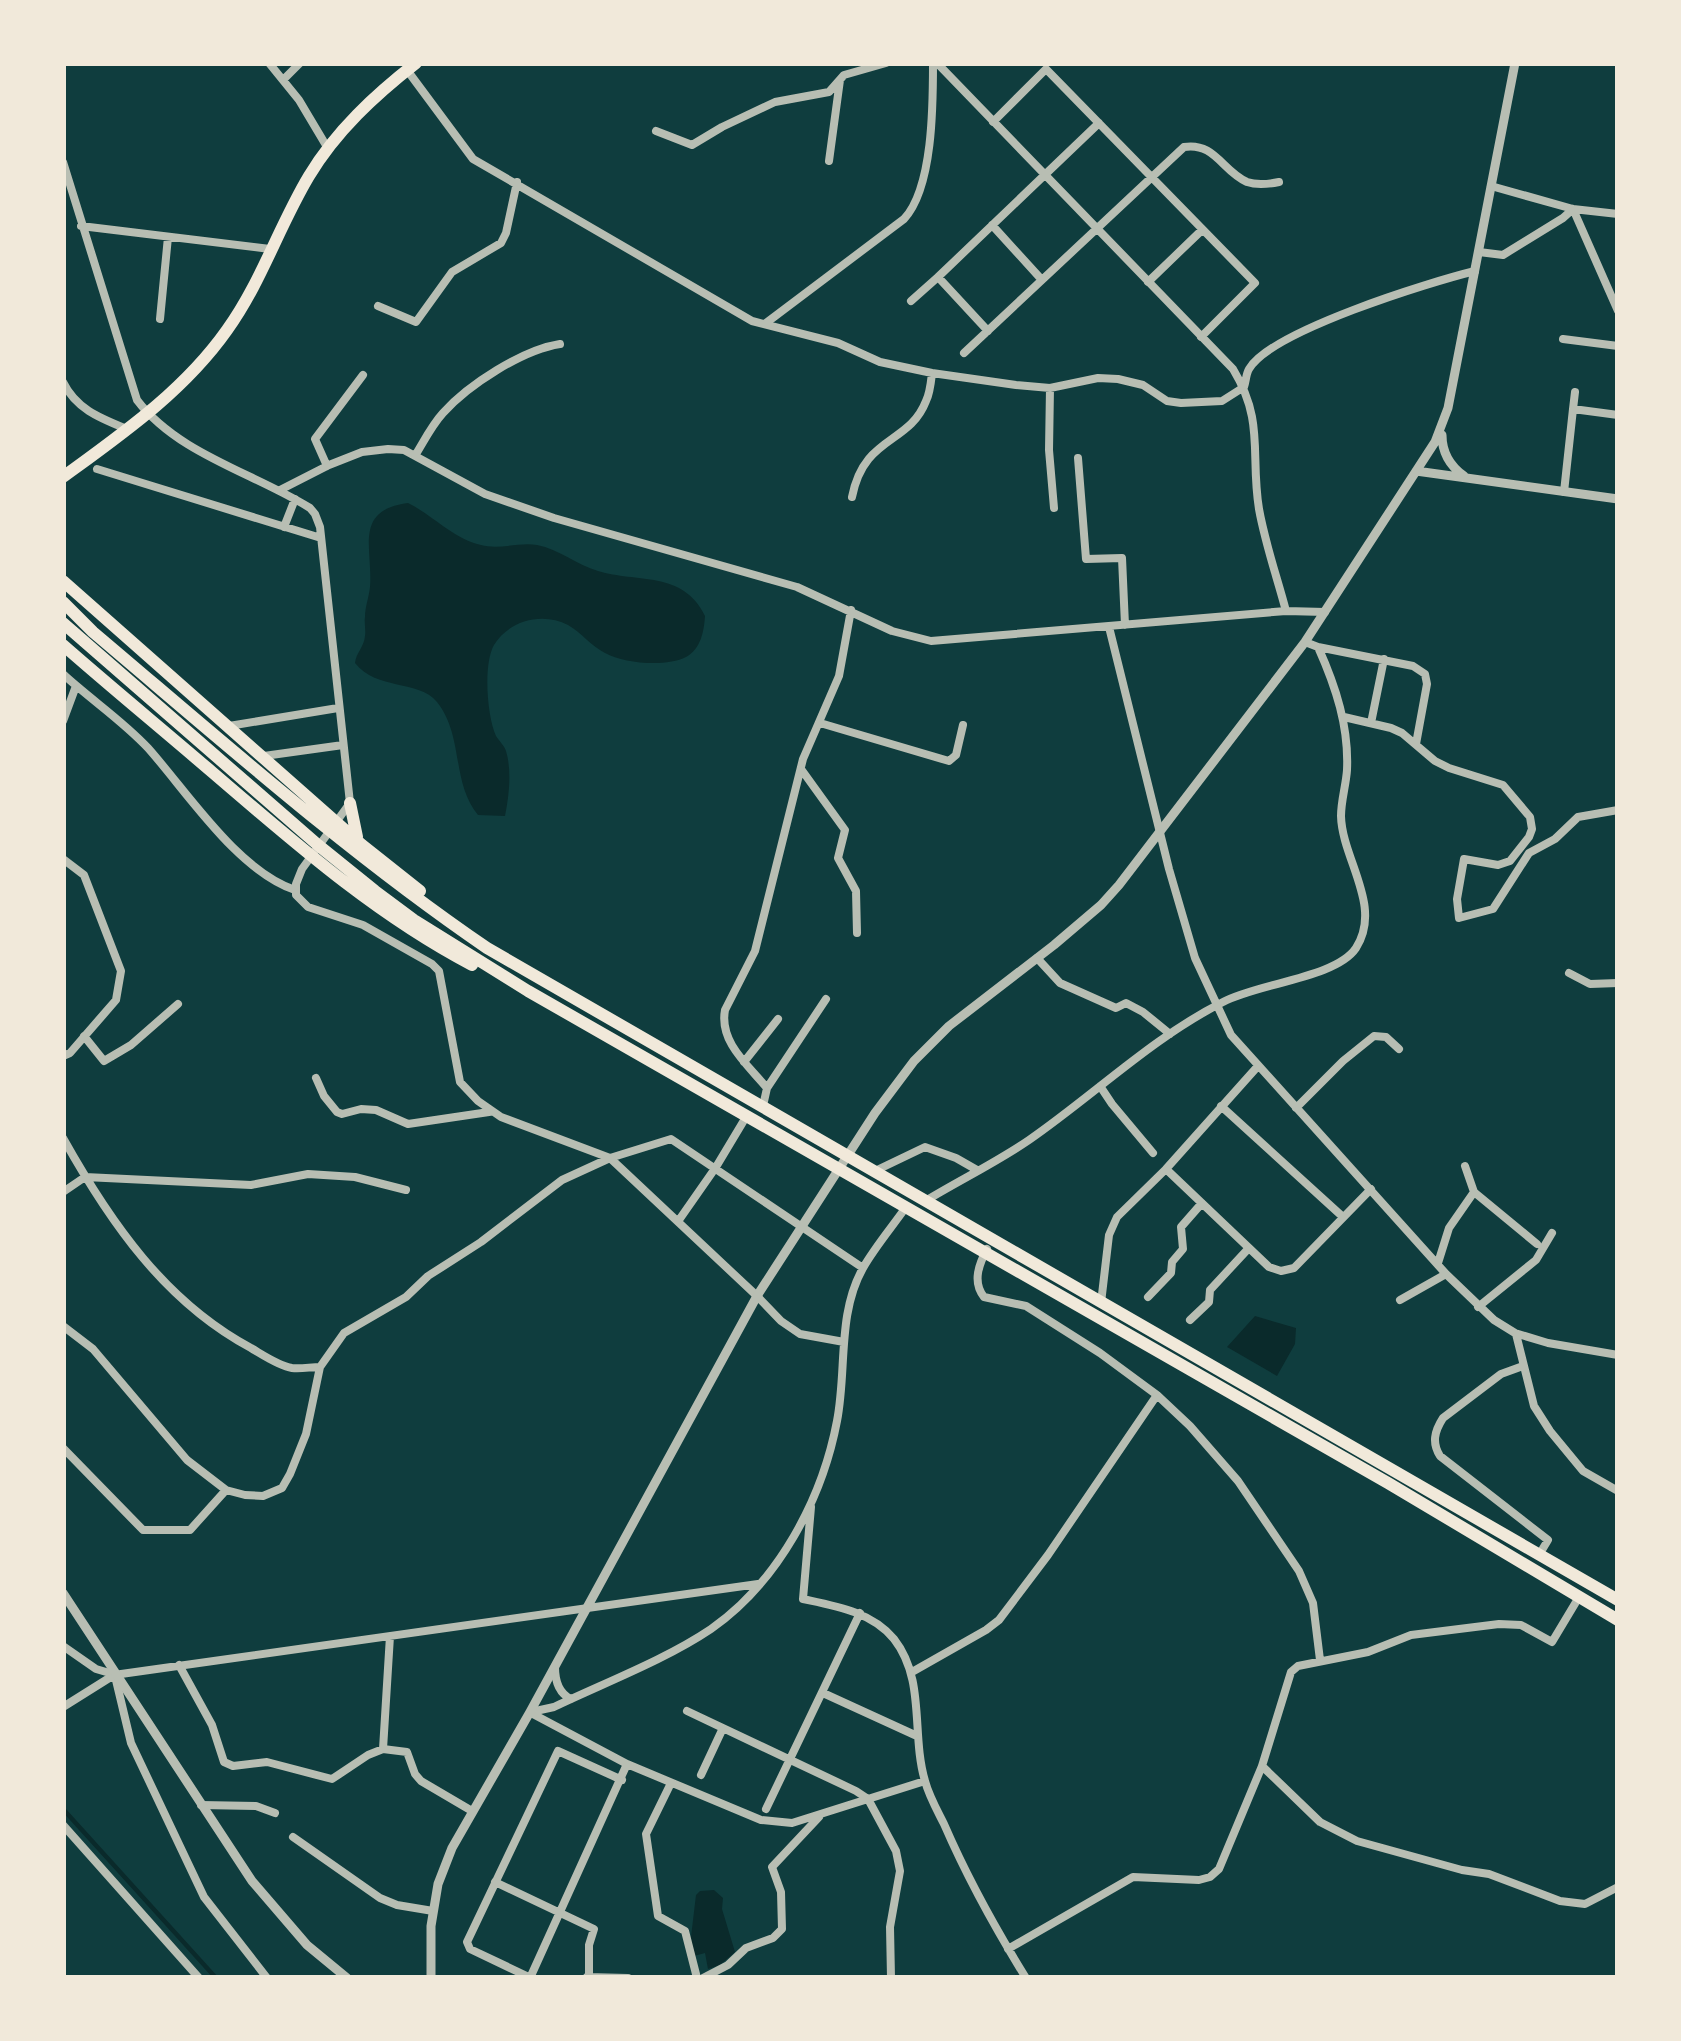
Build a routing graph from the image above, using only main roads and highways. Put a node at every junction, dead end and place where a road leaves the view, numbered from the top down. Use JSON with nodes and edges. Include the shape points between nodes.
{"nodes":[{"id":1,"x":411,"y":66,"type":"edge"},
{"id":2,"x":63,"y":477,"type":"edge"},
{"id":3,"x":63,"y":581,"type":"edge"},
{"id":4,"x":67,"y":606,"type":"edge"},
{"id":5,"x":63,"y":623,"type":"edge"},
{"id":6,"x":63,"y":645,"type":"edge"},
{"id":7,"x":350,"y":803,"type":"road end"},
{"id":8,"x":333,"y":826,"type":"junction"},
{"id":9,"x":362,"y":845,"type":"junction"},
{"id":10,"x":314,"y":850,"type":"junction"},
{"id":11,"x":535,"y":975,"type":"junction"},
{"id":12,"x":988,"y":1246,"type":"junction"},
{"id":13,"x":1618,"y":1600,"type":"edge"},
{"id":14,"x":1618,"y":1620,"type":"edge"}],
"edges":[{"from":1,"to":2,"type":"highway","via":[[328,148],[250,294],[192,373]]},
{"from":3,"to":8,"type":"highway"},
{"from":4,"to":8,"type":"highway"},
{"from":5,"to":10,"type":"highway"},
{"from":6,"to":10,"type":"highway"},
{"from":7,"to":9,"type":"highway"},
{"from":8,"to":9,"type":"highway"},
{"from":8,"to":11,"type":"highway","via":[[435,912]]},
{"from":9,"to":11,"type":"highway"},
{"from":10,"to":12,"type":"highway","via":[[528,991],[838,1170]]},
{"from":11,"to":12,"type":"highway","via":[[927,1200]]},
{"from":12,"to":13,"type":"highway"},
{"from":12,"to":14,"type":"highway"}]}
